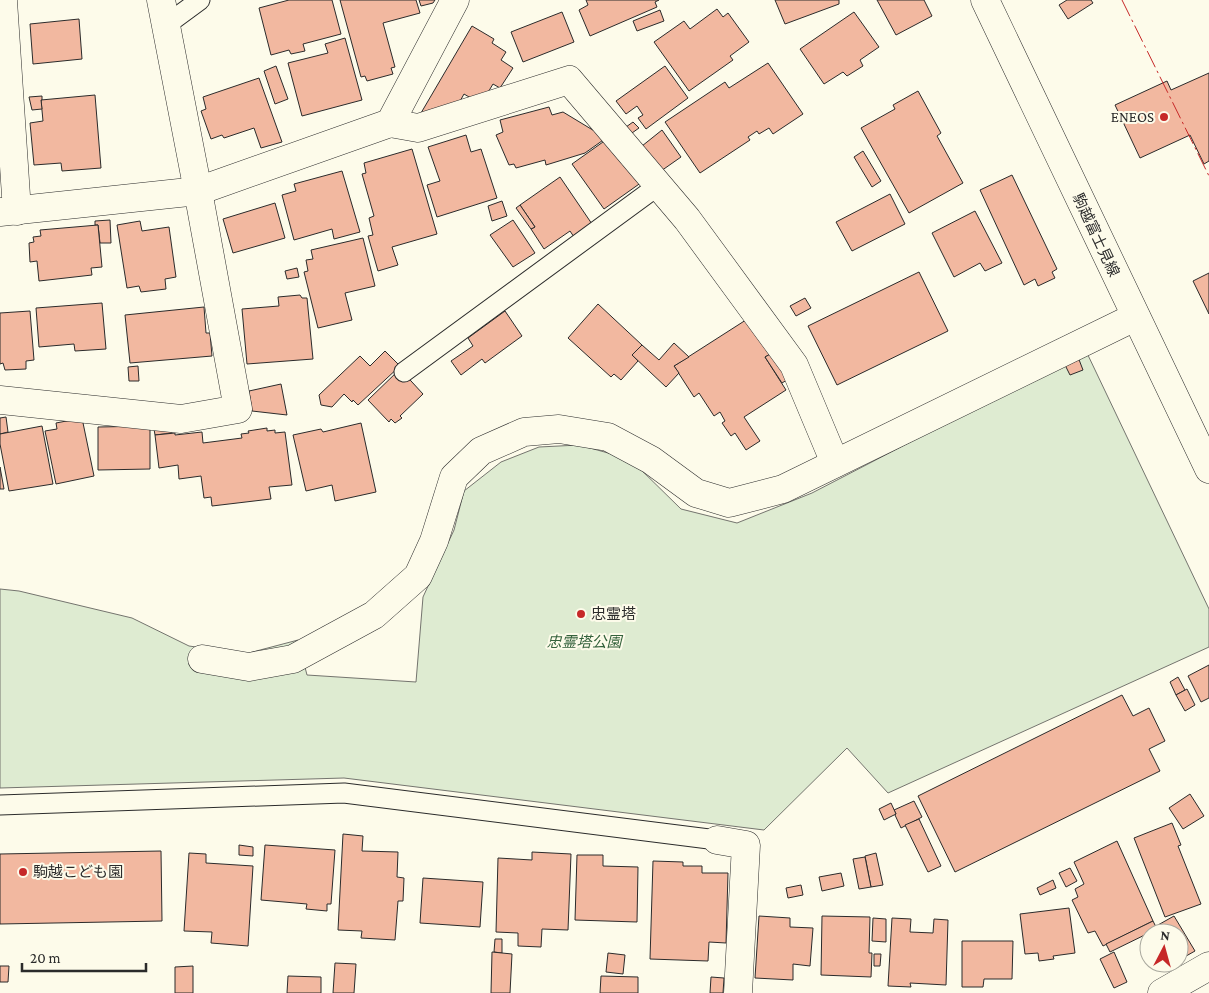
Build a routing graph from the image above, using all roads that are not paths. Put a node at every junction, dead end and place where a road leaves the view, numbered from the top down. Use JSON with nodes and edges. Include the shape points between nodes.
{"nodes":[{"id":1,"x":200,"y":0,"type":"edge"},
{"id":2,"x":455,"y":0,"type":"edge"},
{"id":3,"x":985,"y":0,"type":"edge"},
{"id":4,"x":3,"y":1,"type":"edge"},
{"id":5,"x":163,"y":12,"type":"edge"},
{"id":6,"x":390,"y":123,"type":"junction"},
{"id":7,"x":659,"y":185,"type":"junction"},
{"id":8,"x":198,"y":191,"type":"junction"},
{"id":9,"x":8,"y":211,"type":"edge"},
{"id":10,"x":1135,"y":317,"type":"junction"},
{"id":11,"x":404,"y":372,"type":"dead end"},
{"id":12,"x":0,"y":400,"type":"edge"},
{"id":13,"x":835,"y":463,"type":"junction"},
{"id":14,"x":1209,"y":469,"type":"edge"},
{"id":15,"x":202,"y":660,"type":"dead end"},
{"id":16,"x":0,"y":805,"type":"edge"},
{"id":17,"x":717,"y":840,"type":"joint"},
{"id":18,"x":1209,"y":966,"type":"edge"},
{"id":19,"x":738,"y":993,"type":"edge"},
{"id":20,"x":1162,"y":993,"type":"edge"}],
"edges":[{"from":1,"to":5,"type":"lane"},
{"from":2,"to":6,"type":"street"},
{"from":3,"to":10,"type":"street","name":"駒越富士見線"},
{"from":4,"to":9,"type":"street"},
{"from":5,"to":8,"type":"street"},
{"from":6,"to":7,"type":"street","via":[[418,128],[569,80]]},
{"from":6,"to":8,"type":"street"},
{"from":7,"to":11,"type":"lane"},
{"from":7,"to":13,"type":"street","via":[[794,365]]},
{"from":8,"to":9,"type":"street"},
{"from":8,"to":12,"type":"street","via":[[238,410],[181,419]]},
{"from":10,"to":13,"type":"street"},
{"from":10,"to":14,"type":"street","name":"駒越富士見線"},
{"from":13,"to":15,"type":"street","via":[[783,489],[729,502],[696,493],[651,460],[608,437],[559,429],[524,432],[481,451],[454,477],[434,542],[418,576],[374,615],[293,659],[249,667]]},
{"from":16,"to":17,"type":"lane","via":[[344,793]]},
{"from":17,"to":19,"type":"street","via":[[746,845]]},
{"from":18,"to":20,"type":"street"}]}
